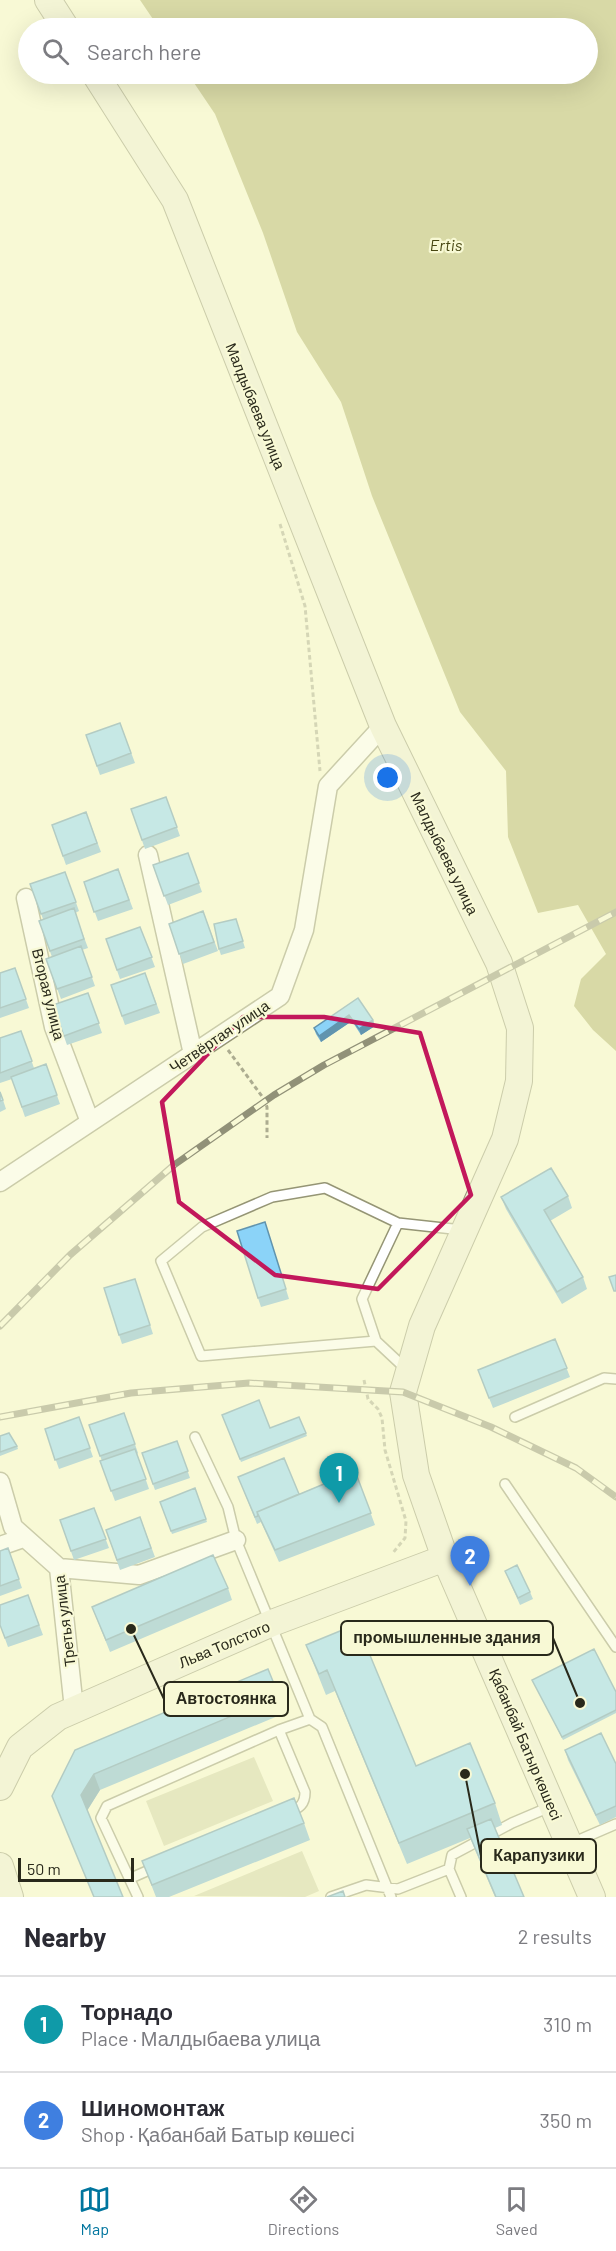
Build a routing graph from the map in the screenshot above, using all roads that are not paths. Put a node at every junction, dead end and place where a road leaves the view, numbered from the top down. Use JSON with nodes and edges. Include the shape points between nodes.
{"nodes":[{"id":1,"x":48,"y":0,"type":"edge"},
{"id":2,"x":60,"y":18,"type":"edge"},
{"id":3,"x":101,"y":84,"type":"edge"},
{"id":4,"x":383,"y":726,"type":"junction"},
{"id":5,"x":148,"y":855,"type":"dead end"},
{"id":6,"x":26,"y":898,"type":"dead end"},
{"id":7,"x":193,"y":1054,"type":"junction"},
{"id":8,"x":90,"y":1122,"type":"junction"},
{"id":9,"x":0,"y":1182,"type":"edge"},
{"id":10,"x":398,"y":1223,"type":"junction"},
{"id":11,"x":464,"y":1231,"type":"junction"},
{"id":12,"x":376,"y":1341,"type":"junction"},
{"id":13,"x":408,"y":1371,"type":"junction"},
{"id":14,"x":616,"y":1379,"type":"edge"},
{"id":15,"x":515,"y":1417,"type":"dead end"},
{"id":16,"x":195,"y":1437,"type":"dead end"},
{"id":17,"x":0,"y":1482,"type":"edge"},
{"id":18,"x":505,"y":1484,"type":"dead end"},
{"id":19,"x":24,"y":1538,"type":"junction"},
{"id":20,"x":236,"y":1540,"type":"junction"},
{"id":21,"x":0,"y":1546,"type":"edge"},
{"id":22,"x":445,"y":1558,"type":"junction"},
{"id":23,"x":59,"y":1568,"type":"junction"},
{"id":24,"x":272,"y":1623,"type":"junction"},
{"id":25,"x":616,"y":1647,"type":"edge"},
{"id":26,"x":75,"y":1709,"type":"junction"},
{"id":27,"x":310,"y":1719,"type":"junction"},
{"id":28,"x":279,"y":1730,"type":"junction"},
{"id":29,"x":0,"y":1787,"type":"edge"},
{"id":30,"x":552,"y":1806,"type":"junction"},
{"id":31,"x":277,"y":1817,"type":"edge"},
{"id":32,"x":616,"y":1824,"type":"edge"},
{"id":33,"x":569,"y":1844,"type":"junction"},
{"id":34,"x":162,"y":1865,"type":"edge"},
{"id":35,"x":0,"y":1866,"type":"edge"},
{"id":36,"x":449,"y":1869,"type":"junction"},
{"id":37,"x":131,"y":1878,"type":"junction"},
{"id":38,"x":390,"y":1893,"type":"edge"},
{"id":39,"x":10,"y":1897,"type":"edge"},
{"id":40,"x":138,"y":1897,"type":"edge"},
{"id":41,"x":331,"y":1897,"type":"edge"},
{"id":42,"x":461,"y":1897,"type":"edge"},
{"id":43,"x":592,"y":1897,"type":"edge"}],
"edges":[{"from":1,"to":2,"type":"main road"},
{"from":3,"to":4,"type":"main road","name":"Малдыбаева улица","via":[[175,200]]},
{"from":4,"to":7,"type":"street","name":"Четвёртая улица","via":[[328,786],[304,930],[280,996]]},
{"from":4,"to":11,"type":"main road","name":"Малдыбаева улица","via":[[499,963],[520,1028],[519,1081],[505,1139]]},
{"from":5,"to":7,"type":"street"},
{"from":6,"to":8,"type":"street","name":"Вторая улица","via":[[54,1027]]},
{"from":7,"to":8,"type":"street","name":"Четвёртая улица"},
{"from":8,"to":9,"type":"street","name":"Четвёртая улица"},
{"from":10,"to":11,"type":"lane"},
{"from":10,"to":12,"type":"lane","via":[[362,1299]]},
{"from":10,"to":12,"type":"lane","via":[[325,1188],[272,1197],[202,1227],[161,1261],[201,1356]]},
{"from":11,"to":13,"type":"main road","name":"Малдыбаева улица","via":[[422,1326]]},
{"from":12,"to":13,"type":"lane"},
{"from":13,"to":22,"type":"main road","name":"Малдыбаева улица","via":[[403,1392],[408,1437],[416,1475]]},
{"from":14,"to":15,"type":"lane","via":[[604,1378]]},
{"from":16,"to":20,"type":"lane","via":[[228,1506]]},
{"from":17,"to":19,"type":"street","name":"Третья улица","via":[[13,1527]]},
{"from":18,"to":25,"type":"lane"},
{"from":19,"to":21,"type":"street"},
{"from":19,"to":23,"type":"street","name":"Третья улица"},
{"from":20,"to":23,"type":"street","via":[[139,1575]]},
{"from":20,"to":24,"type":"lane"},
{"from":22,"to":24,"type":"main road","name":"Льва Толстого"},
{"from":22,"to":30,"type":"main road","name":"Қабанбай Батыр көшесі"},
{"from":23,"to":26,"type":"street","name":"Третья улица"},
{"from":24,"to":26,"type":"main road","name":"Льва Толстого"},
{"from":24,"to":27,"type":"lane"},
{"from":26,"to":29,"type":"main road","name":"Льва Толстого","via":[[58,1717],[20,1747]]},
{"from":27,"to":28,"type":"lane"},
{"from":27,"to":38,"type":"lane","via":[[322,1726]]},
{"from":28,"to":31,"type":"lane","via":[[305,1792],[305,1801],[298,1809]]},
{"from":28,"to":37,"type":"lane","via":[[107,1806],[101,1818]]},
{"from":30,"to":33,"type":"main road","name":"Қабанбай Батыр көшесі"},
{"from":30,"to":36,"type":"lane","via":[[512,1822],[452,1855]]},
{"from":32,"to":33,"type":"lane"},
{"from":33,"to":43,"type":"main road","name":"Қабанбай Батыр көшесі"},
{"from":34,"to":37,"type":"lane"},
{"from":35,"to":39,"type":"main road"},
{"from":36,"to":38,"type":"lane"},
{"from":36,"to":42,"type":"lane"},
{"from":37,"to":40,"type":"lane"},
{"from":38,"to":41,"type":"lane","via":[[358,1886]]}]}
